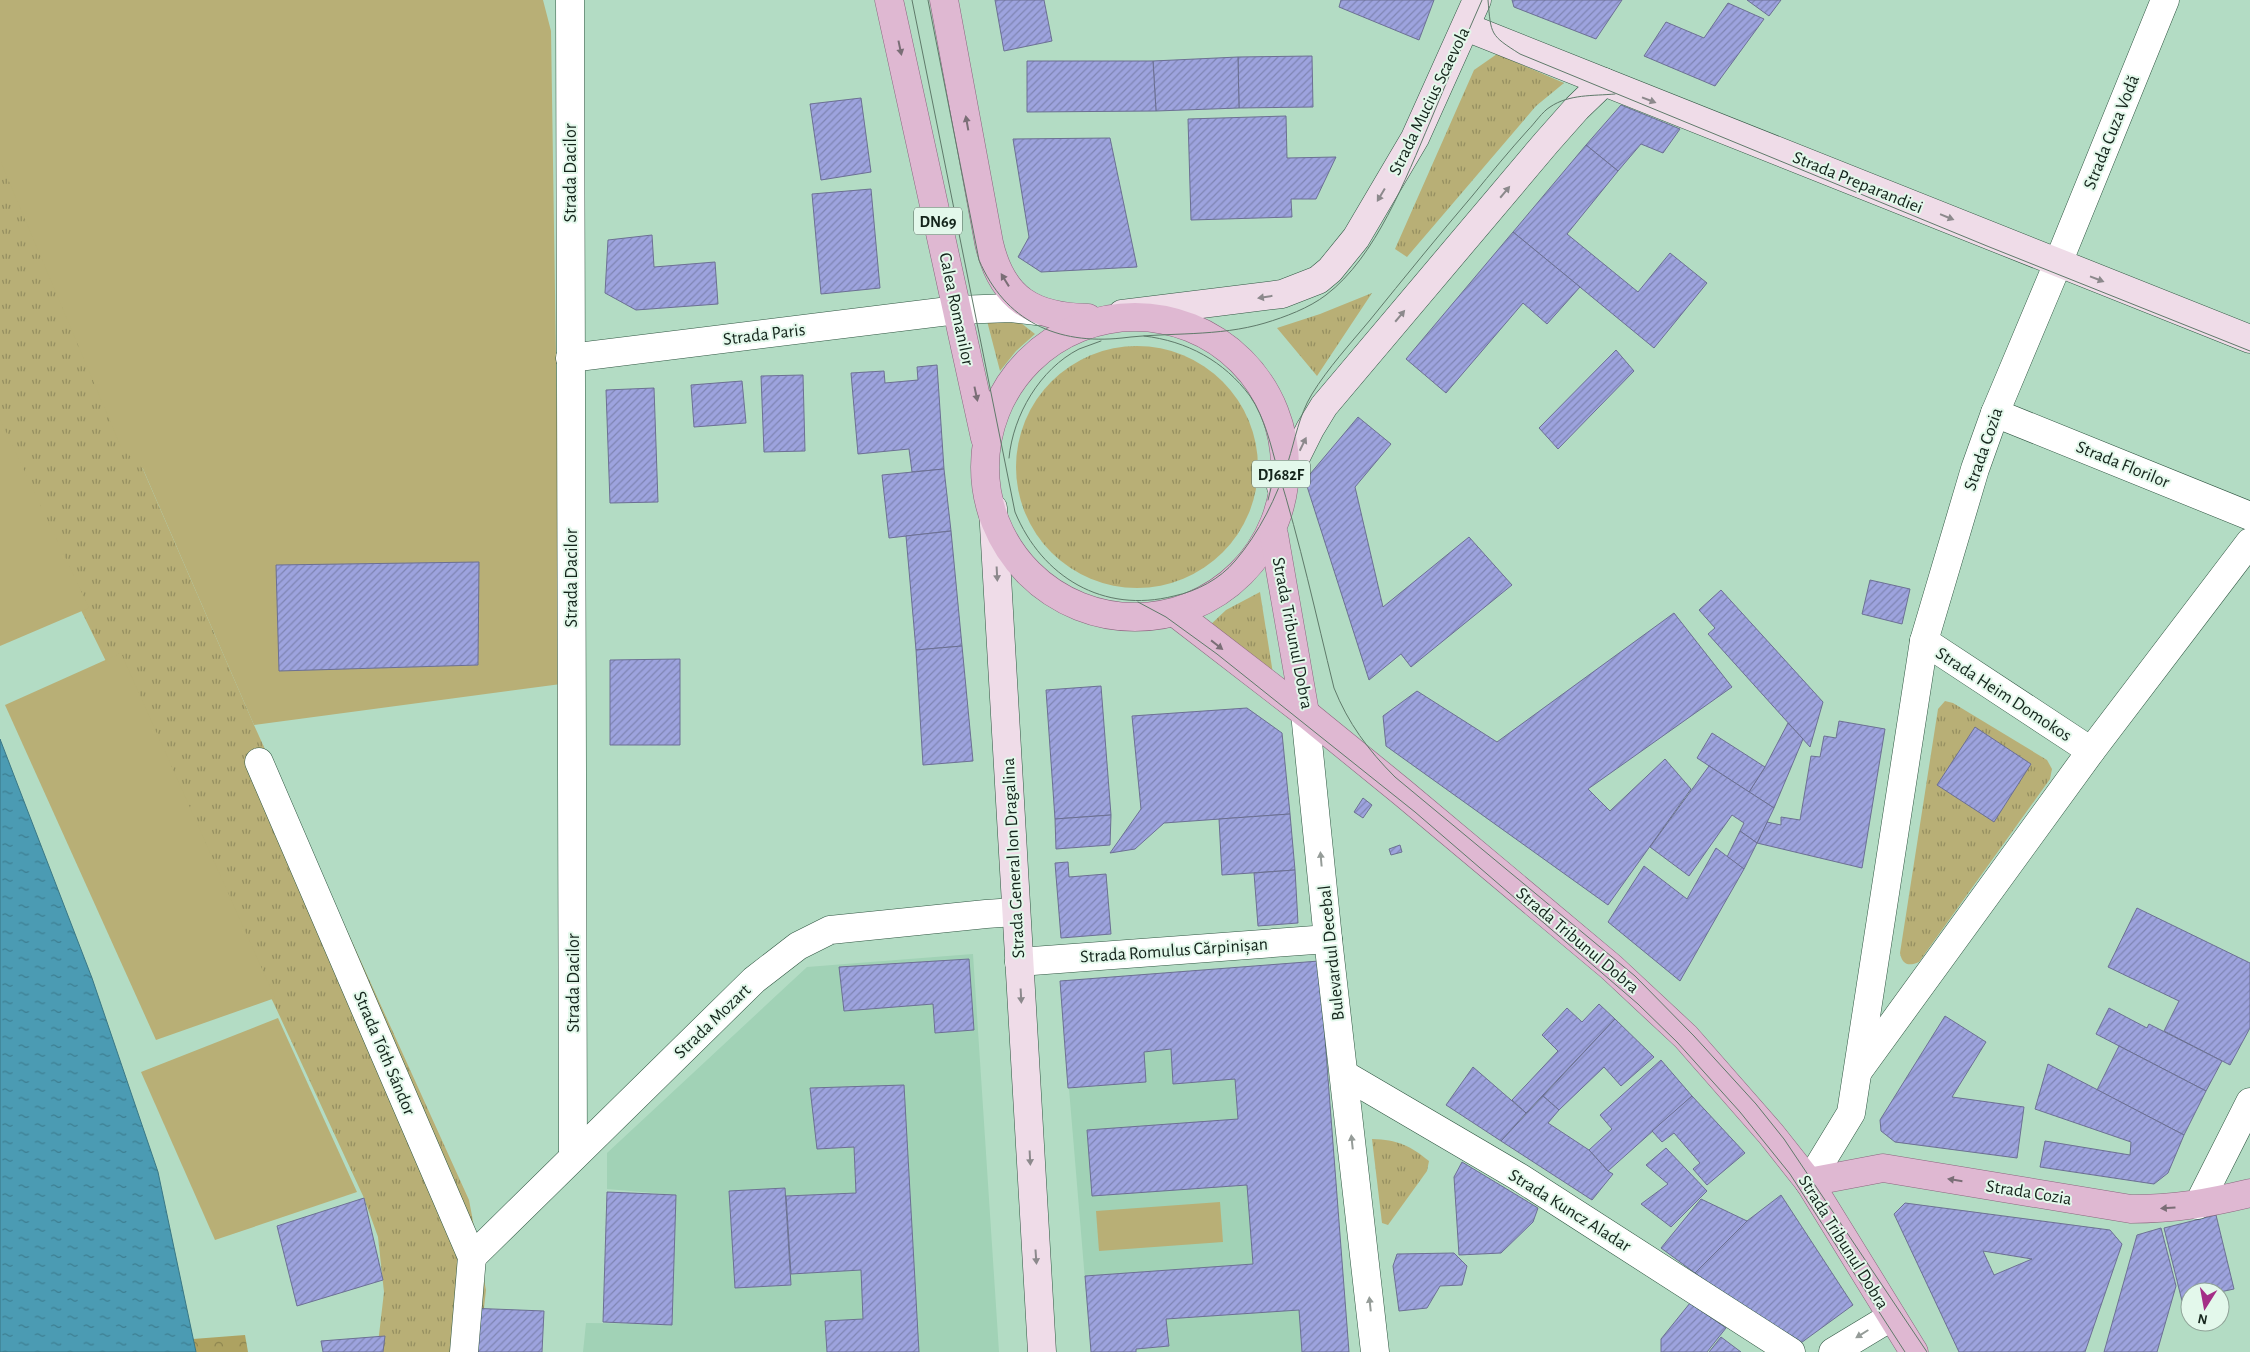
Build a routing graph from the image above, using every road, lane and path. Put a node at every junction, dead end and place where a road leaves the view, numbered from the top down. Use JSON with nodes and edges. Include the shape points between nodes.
{"nodes":[{"id":1,"x":570,"y":0,"type":"edge"},
{"id":2,"x":889,"y":0,"type":"edge"},
{"id":3,"x":944,"y":0,"type":"edge"},
{"id":4,"x":1477,"y":0,"type":"edge"},
{"id":5,"x":2165,"y":0,"type":"edge"},
{"id":6,"x":1466,"y":27,"type":"junction"},
{"id":7,"x":1604,"y":82,"type":"junction"},
{"id":8,"x":2058,"y":263,"type":"junction"},
{"id":9,"x":957,"y":310,"type":"junction"},
{"id":10,"x":1037,"y":311,"type":"junction"},
{"id":11,"x":1122,"y":314,"type":"junction"},
{"id":12,"x":1092,"y":319,"type":"junction"},
{"id":13,"x":2250,"y":339,"type":"edge"},
{"id":14,"x":570,"y":358,"type":"junction"},
{"id":15,"x":1995,"y":413,"type":"junction"},
{"id":16,"x":986,"y":442,"type":"junction"},
{"id":17,"x":1281,"y":487,"type":"junction"},
{"id":18,"x":993,"y":508,"type":"junction"},
{"id":19,"x":2250,"y":516,"type":"edge"},
{"id":20,"x":1274,"y":534,"type":"junction"},
{"id":21,"x":2250,"y":542,"type":"edge"},
{"id":22,"x":1178,"y":615,"type":"junction"},
{"id":23,"x":1924,"y":641,"type":"junction"},
{"id":24,"x":1305,"y":713,"type":"junction"},
{"id":25,"x":2091,"y":752,"type":"junction"},
{"id":26,"x":259,"y":762,"type":"dead end"},
{"id":27,"x":1015,"y":912,"type":"junction"},
{"id":28,"x":1328,"y":939,"type":"junction"},
{"id":29,"x":1019,"y":962,"type":"junction"},
{"id":30,"x":1859,"y":1070,"type":"junction"},
{"id":31,"x":1345,"y":1074,"type":"junction"},
{"id":32,"x":2250,"y":1102,"type":"edge"},
{"id":33,"x":573,"y":1157,"type":"junction"},
{"id":34,"x":1809,"y":1182,"type":"junction"},
{"id":35,"x":2250,"y":1193,"type":"edge"},
{"id":36,"x":2198,"y":1205,"type":"junction"},
{"id":37,"x":472,"y":1257,"type":"junction"},
{"id":38,"x":1891,"y":1317,"type":"junction"},
{"id":39,"x":464,"y":1352,"type":"edge"},
{"id":40,"x":1042,"y":1352,"type":"edge"},
{"id":41,"x":1375,"y":1352,"type":"edge"},
{"id":42,"x":1791,"y":1352,"type":"edge"},
{"id":43,"x":1834,"y":1352,"type":"edge"},
{"id":44,"x":1914,"y":1352,"type":"edge"}],
"edges":[{"from":1,"to":14,"type":"street","name":"Strada Dacilor"},
{"from":2,"to":9,"type":"main road","name":"Calea Romanilor","number":"DN69","one_way":true},
{"from":10,"to":3,"type":"main road","number":"DN69","one_way":true,"via":[[1008,287],[991,251]]},
{"from":4,"to":6,"type":"main road","name":"Strada Mucius Scaevola","number":"DJ682F"},
{"from":5,"to":8,"type":"street","name":"Strada Cuza Vodă"},
{"from":6,"to":7,"type":"main road","name":"Strada Preparandiei"},
{"from":6,"to":11,"type":"main road","name":"Strada Mucius Scaevola","number":"DJ682F","one_way":true,"via":[[1415,138],[1352,243],[1330,270],[1302,288],[1264,298]]},
{"from":7,"to":8,"type":"main road","name":"Strada Preparandiei","one_way":true},
{"from":17,"to":7,"type":"main road","number":"DJ682F","one_way":true,"via":[[1324,406],[1546,143]]},
{"from":8,"to":13,"type":"main road","name":"Strada Preparandiei","one_way":true},
{"from":8,"to":15,"type":"street","name":"Strada Cozia"},
{"from":9,"to":10,"type":"street","name":"Strada Paris","via":[[1011,308]]},
{"from":9,"to":14,"type":"street","name":"Strada Paris"},
{"from":9,"to":16,"type":"main road","name":"Calea Romanilor","number":"DN69","one_way":true},
{"from":10,"to":12,"type":"main road","number":"DN69","via":[[1054,316]]},
{"from":11,"to":12,"type":"main road","number":"DJ682F"},
{"from":11,"to":17,"type":"main road","number":"DJ682F","via":[[1148,316],[1192,329],[1223,348],[1246,368],[1261,386],[1272,408],[1278,435]]},
{"from":12,"to":16,"type":"main road","number":"DJ682F","via":[[1058,333],[1017,365],[1001,393]]},
{"from":14,"to":33,"type":"street","name":"Strada Dacilor"},
{"from":15,"to":19,"type":"street","name":"Strada Florilor"},
{"from":15,"to":23,"type":"street","name":"Strada Cozia"},
{"from":16,"to":18,"type":"main road","number":"DJ682F","via":[[987,476]]},
{"from":17,"to":20,"type":"main road","number":"DJ682F"},
{"from":18,"to":22,"type":"main road","number":"DJ682F","via":[[1014,552],[1040,581],[1064,598],[1098,611],[1128,617],[1156,619]]},
{"from":18,"to":27,"type":"main road","name":"Strada General Ion Dragalina","one_way":true},
{"from":20,"to":22,"type":"main road","number":"DJ682F","via":[[1257,562],[1236,582],[1199,607]]},
{"from":20,"to":24,"type":"main road","name":"Strada Tribunul Dobra"},
{"from":21,"to":25,"type":"street"},
{"from":22,"to":24,"type":"main road","one_way":true},
{"from":23,"to":25,"type":"street","name":"Strada Heim Domokos"},
{"from":23,"to":30,"type":"street","name":"Strada Heim Domokos"},
{"from":28,"to":24,"type":"street","name":"Bulevardul Decebal","one_way":true},
{"from":24,"to":34,"type":"main road","name":"Strada Tribunul Dobra","via":[[1648,999],[1718,1072]]},
{"from":25,"to":30,"type":"street","name":"Strada Heim Domokos"},
{"from":26,"to":37,"type":"street","name":"Strada Tóth Sándor"},
{"from":27,"to":29,"type":"main road","name":"Strada General Ion Dragalina"},
{"from":27,"to":33,"type":"street","name":"Strada Mozart","via":[[830,930],[798,946],[754,980]]},
{"from":28,"to":29,"type":"street","name":"Strada Romulus Cărpinișan"},
{"from":28,"to":31,"type":"street","name":"Bulevardul Decebal"},
{"from":29,"to":40,"type":"main road","name":"Strada General Ion Dragalina","one_way":true},
{"from":30,"to":34,"type":"street","name":"Strada Heim Domokos","via":[[1851,1113]]},
{"from":41,"to":31,"type":"street","name":"Bulevardul Decebal","one_way":true},
{"from":31,"to":42,"type":"street","name":"Strada Kuncz Aladar","via":[[1519,1178]]},
{"from":32,"to":36,"type":"street"},
{"from":33,"to":37,"type":"street","name":"Strada Mozart"},
{"from":36,"to":34,"type":"main road","name":"Strada Cozia","one_way":true,"via":[[2131,1209],[1883,1168]]},
{"from":34,"to":38,"type":"main road","name":"Strada Tribunul Dobra"},
{"from":35,"to":36,"type":"main road","name":"Strada Cozia"},
{"from":37,"to":39,"type":"street","name":"Strada Tóth Sándor"},
{"from":38,"to":43,"type":"street","one_way":true},
{"from":38,"to":44,"type":"main road","name":"Strada Tribunul Dobra"}]}
